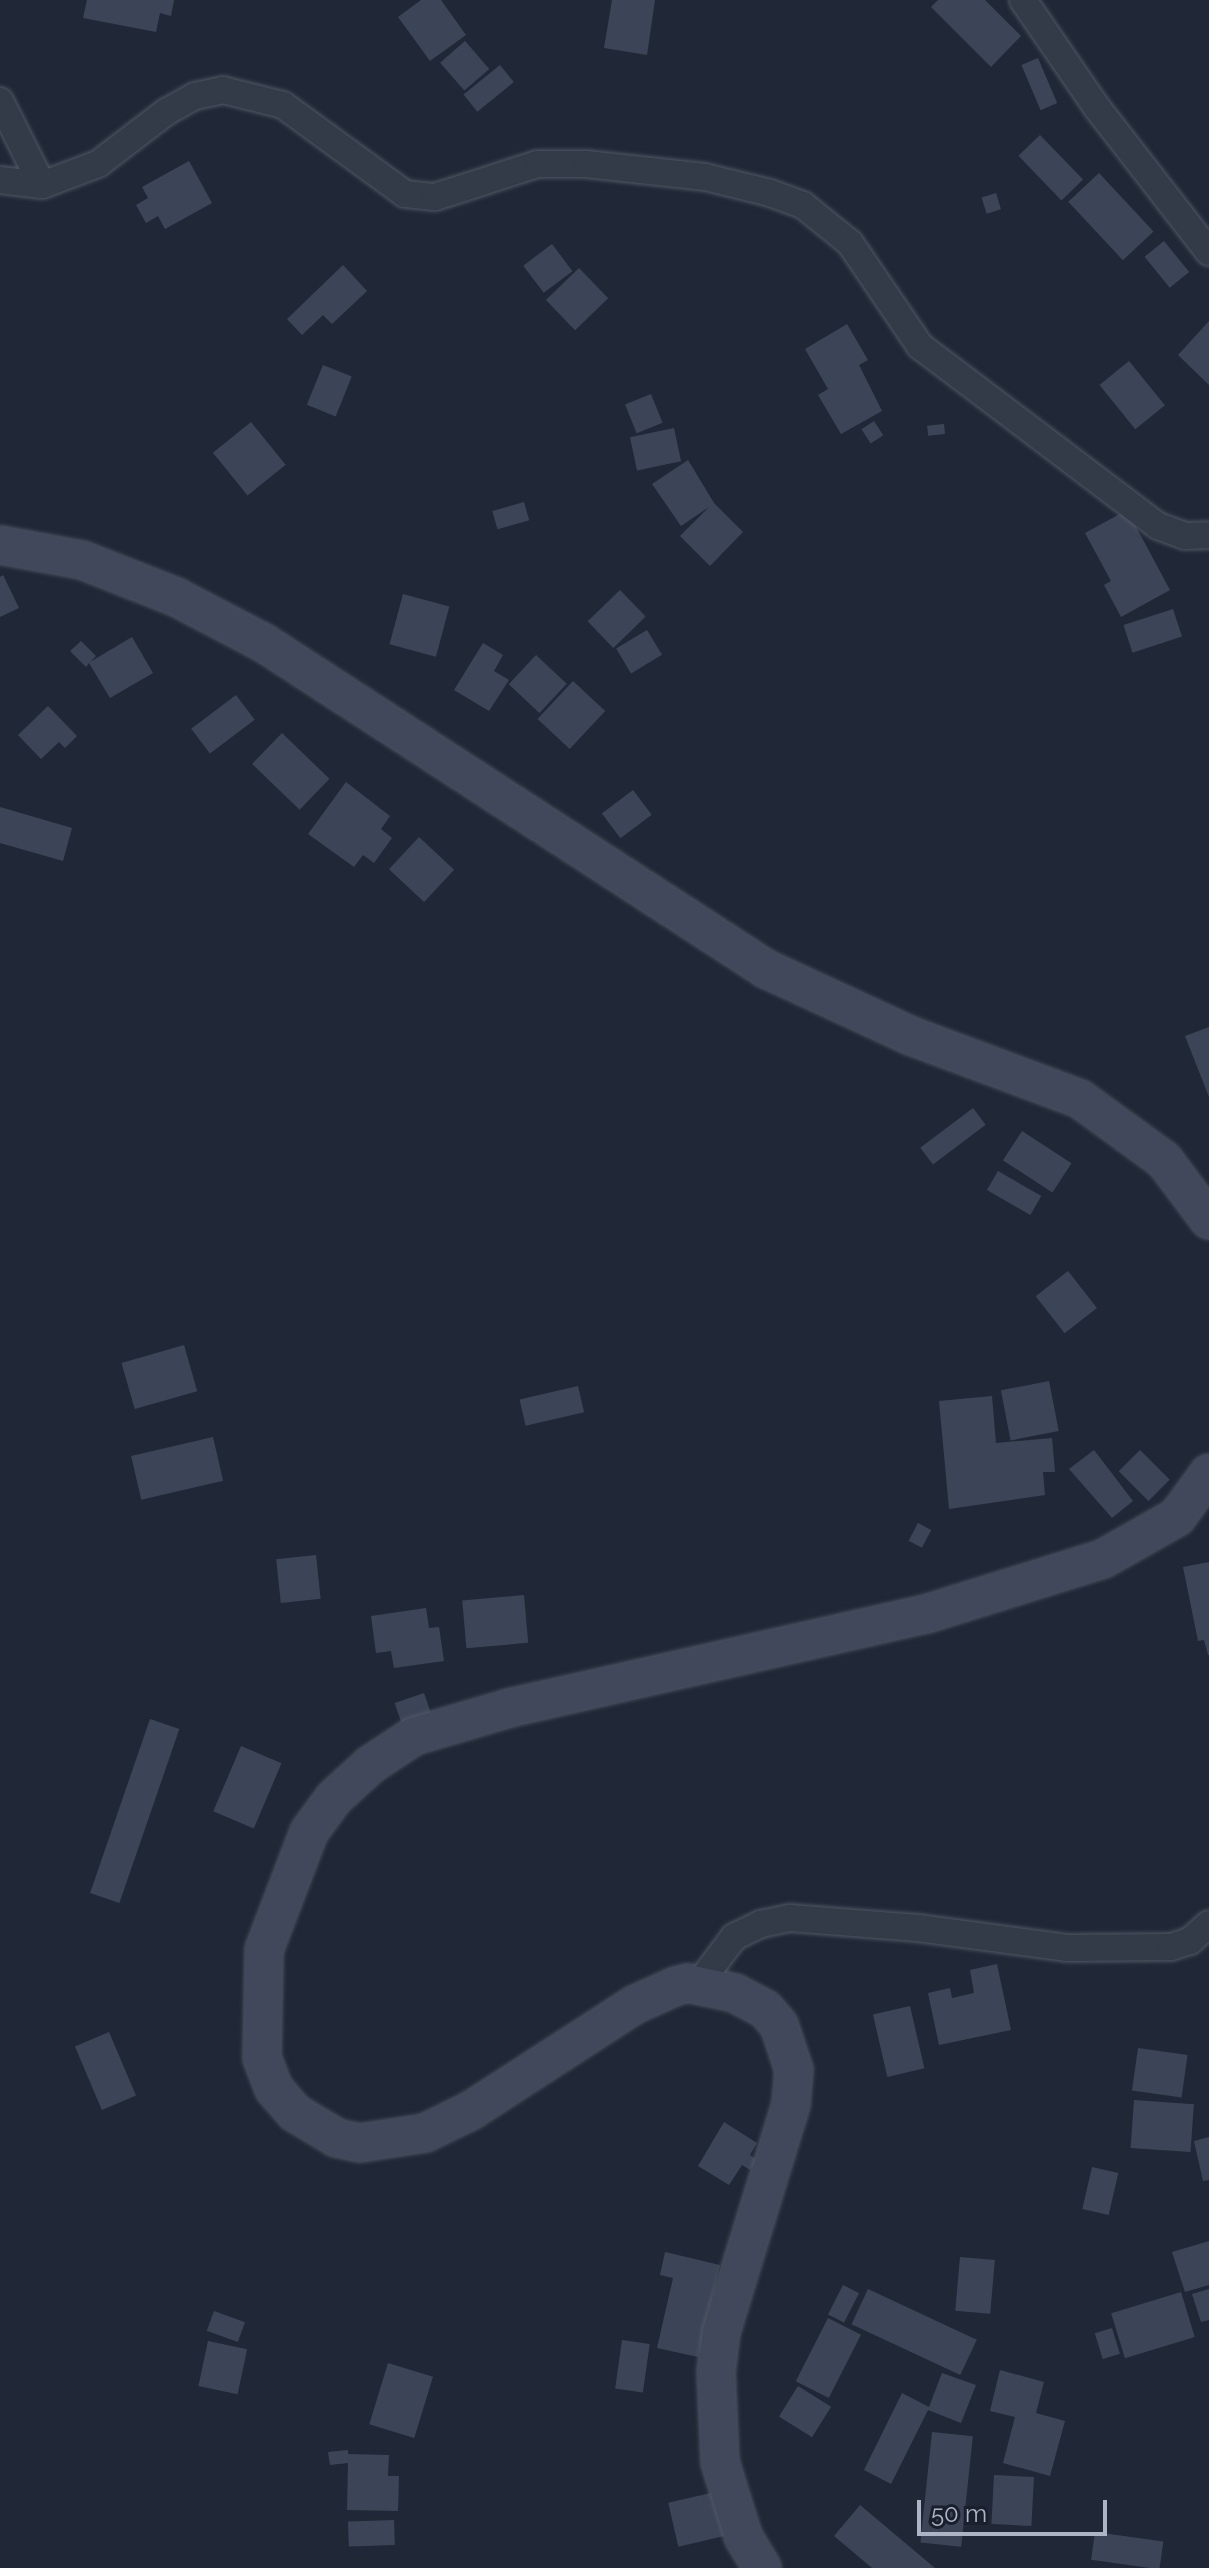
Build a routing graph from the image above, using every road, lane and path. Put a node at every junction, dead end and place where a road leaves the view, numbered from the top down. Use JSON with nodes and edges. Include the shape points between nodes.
{"nodes":[{"id":1,"x":1023,"y":0,"type":"edge"},
{"id":2,"x":0,"y":101,"type":"edge"},
{"id":3,"x":0,"y":180,"type":"edge"},
{"id":4,"x":42,"y":185,"type":"junction"},
{"id":5,"x":1209,"y":252,"type":"edge"},
{"id":6,"x":1209,"y":535,"type":"edge"},
{"id":7,"x":0,"y":545,"type":"edge"},
{"id":8,"x":1209,"y":1220,"type":"edge"},
{"id":9,"x":1209,"y":1473,"type":"edge"},
{"id":10,"x":1209,"y":1924,"type":"edge"},
{"id":11,"x":698,"y":1985,"type":"junction"},
{"id":12,"x":762,"y":2568,"type":"edge"}],
"edges":[{"from":1,"to":5,"type":"street","via":[[1098,109]]},
{"from":2,"to":4,"type":"street"},
{"from":3,"to":4,"type":"street"},
{"from":4,"to":6,"type":"street","via":[[98,164],[195,96],[223,90],[283,105],[405,194],[435,197],[538,164],[705,177],[770,193],[803,205],[850,243],[920,346],[1158,526],[1185,536]]},
{"from":7,"to":8,"type":"main road","via":[[82,560],[176,597],[264,643],[766,969],[911,1036],[1080,1099],[1164,1160]]},
{"from":9,"to":11,"type":"main road","via":[[1177,1517],[1103,1559],[926,1614],[513,1707],[414,1736],[370,1765],[334,1798],[309,1832],[264,1950],[262,2058],[274,2089],[295,2113],[337,2138],[348,2143],[404,2139],[472,2110],[634,2005],[676,1986]]},
{"from":10,"to":11,"type":"street","via":[[1190,1941],[1171,1947],[1067,1948],[790,1918],[734,1937]]},
{"from":11,"to":12,"type":"main road","via":[[735,1993],[774,2017],[794,2070],[791,2104],[721,2332],[716,2372],[720,2462],[743,2536]]}]}
